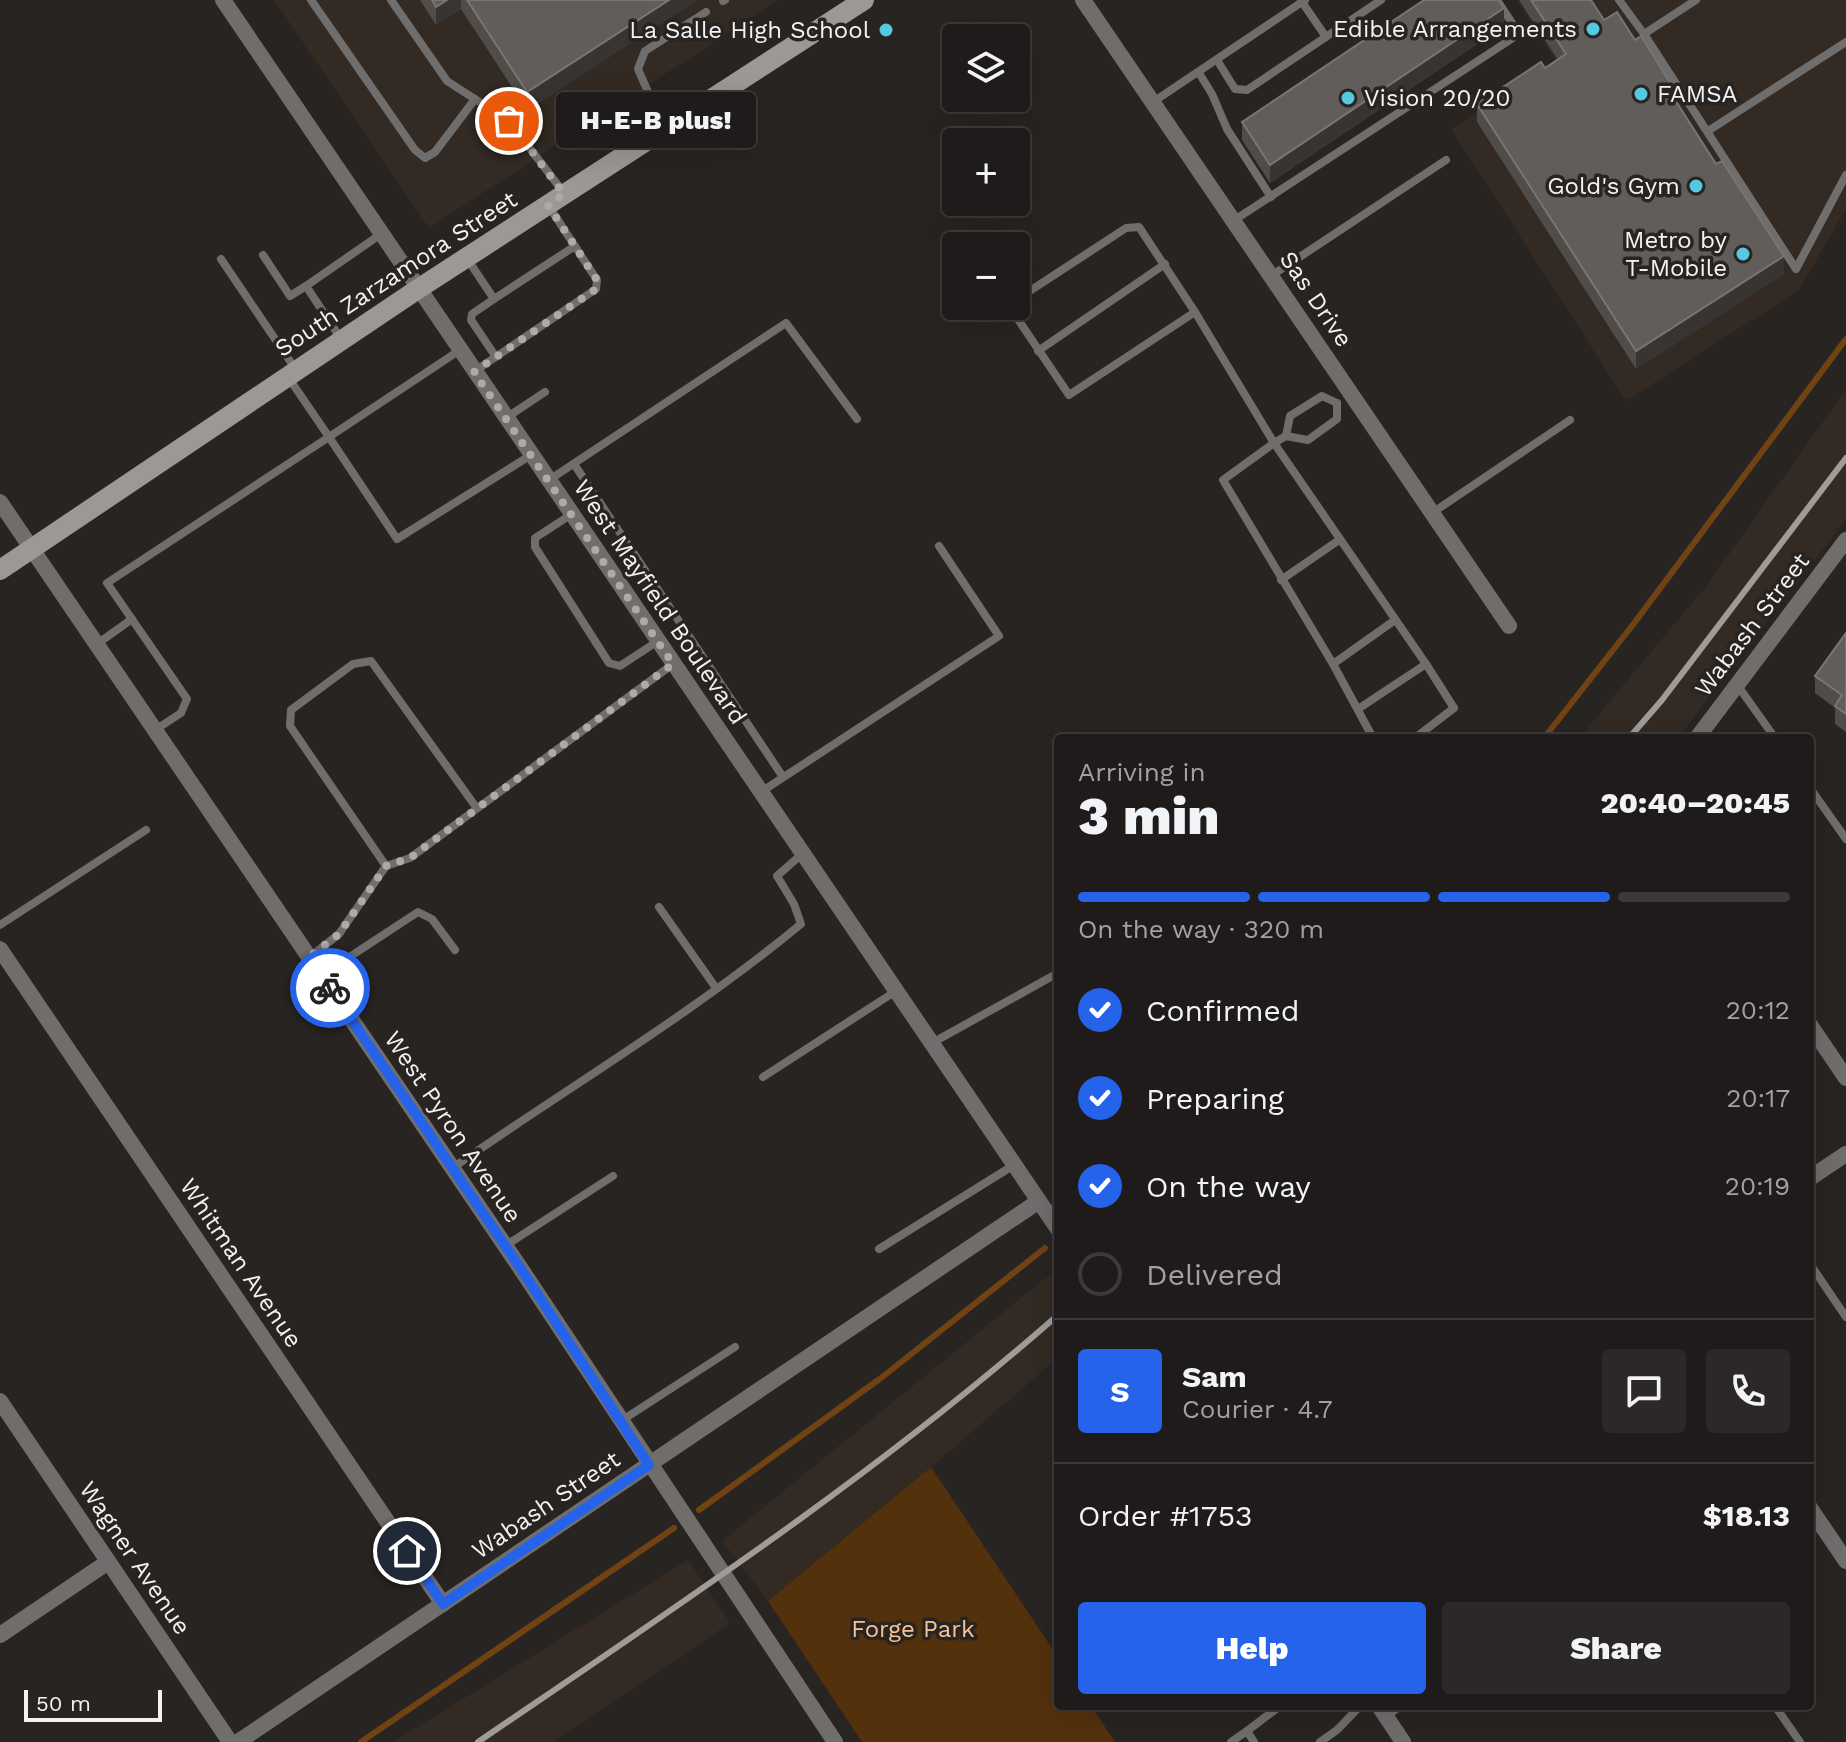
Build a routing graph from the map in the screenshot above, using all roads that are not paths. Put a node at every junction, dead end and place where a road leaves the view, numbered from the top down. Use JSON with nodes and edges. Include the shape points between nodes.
{"nodes":[{"id":1,"x":223,"y":0,"type":"edge"},
{"id":2,"x":311,"y":0,"type":"edge"},
{"id":3,"x":391,"y":0,"type":"edge"},
{"id":4,"x":1083,"y":0,"type":"edge"},
{"id":5,"x":1381,"y":0,"type":"edge"},
{"id":6,"x":1497,"y":0,"type":"edge"},
{"id":7,"x":1619,"y":0,"type":"edge"},
{"id":8,"x":1696,"y":0,"type":"edge"},
{"id":9,"x":861,"y":1,"type":"edge"},
{"id":10,"x":1303,"y":1,"type":"edge"},
{"id":11,"x":706,"y":12,"type":"dead end"},
{"id":12,"x":1644,"y":34,"type":"junction"},
{"id":13,"x":1326,"y":37,"type":"junction"},
{"id":14,"x":1846,"y":42,"type":"edge"},
{"id":15,"x":1217,"y":60,"type":"junction"},
{"id":16,"x":1199,"y":73,"type":"junction"},
{"id":17,"x":475,"y":99,"type":"junction"},
{"id":18,"x":1152,"y":102,"type":"junction"},
{"id":19,"x":669,"y":126,"type":"junction"},
{"id":20,"x":1708,"y":131,"type":"junction"},
{"id":21,"x":1446,"y":160,"type":"dead end"},
{"id":22,"x":1846,"y":175,"type":"edge"},
{"id":23,"x":1271,"y":197,"type":"junction"},
{"id":24,"x":556,"y":199,"type":"junction"},
{"id":25,"x":1233,"y":221,"type":"junction"},
{"id":26,"x":381,"y":234,"type":"junction"},
{"id":27,"x":575,"y":246,"type":"junction"},
{"id":28,"x":263,"y":255,"type":"dead end"},
{"id":29,"x":466,"y":257,"type":"junction"},
{"id":30,"x":221,"y":259,"type":"dead end"},
{"id":31,"x":1165,"y":264,"type":"junction"},
{"id":32,"x":1271,"y":276,"type":"junction"},
{"id":33,"x":306,"y":286,"type":"junction"},
{"id":34,"x":418,"y":289,"type":"junction"},
{"id":35,"x":1030,"y":291,"type":"edge"},
{"id":36,"x":494,"y":299,"type":"junction"},
{"id":37,"x":1195,"y":312,"type":"junction"},
{"id":38,"x":1018,"y":320,"type":"edge"},
{"id":39,"x":341,"y":340,"type":"junction"},
{"id":40,"x":460,"y":350,"type":"junction"},
{"id":41,"x":1038,"y":351,"type":"junction"},
{"id":42,"x":496,"y":357,"type":"junction"},
{"id":43,"x":474,"y":372,"type":"junction"},
{"id":44,"x":292,"y":374,"type":"junction"},
{"id":45,"x":545,"y":392,"type":"dead end"},
{"id":46,"x":1352,"y":394,"type":"junction"},
{"id":47,"x":1337,"y":403,"type":"junction"},
{"id":48,"x":506,"y":418,"type":"junction"},
{"id":49,"x":857,"y":419,"type":"dead end"},
{"id":50,"x":1570,"y":420,"type":"dead end"},
{"id":51,"x":1286,"y":436,"type":"junction"},
{"id":52,"x":329,"y":437,"type":"junction"},
{"id":53,"x":1274,"y":443,"type":"junction"},
{"id":54,"x":531,"y":455,"type":"junction"},
{"id":55,"x":574,"y":464,"type":"junction"},
{"id":56,"x":549,"y":481,"type":"junction"},
{"id":57,"x":0,"y":502,"type":"edge"},
{"id":58,"x":1432,"y":513,"type":"junction"},
{"id":59,"x":572,"y":514,"type":"junction"},
{"id":60,"x":1339,"y":540,"type":"junction"},
{"id":61,"x":1846,"y":540,"type":"edge"},
{"id":62,"x":939,"y":546,"type":"dead end"},
{"id":63,"x":32,"y":549,"type":"junction"},
{"id":64,"x":0,"y":570,"type":"edge"},
{"id":65,"x":1281,"y":580,"type":"junction"},
{"id":66,"x":132,"y":619,"type":"junction"},
{"id":67,"x":1395,"y":620,"type":"junction"},
{"id":68,"x":1509,"y":626,"type":"dead end"},
{"id":69,"x":658,"y":641,"type":"junction"},
{"id":70,"x":97,"y":644,"type":"junction"},
{"id":71,"x":673,"y":664,"type":"junction"},
{"id":72,"x":1333,"y":664,"type":"junction"},
{"id":73,"x":1426,"y":664,"type":"junction"},
{"id":74,"x":1738,"y":686,"type":"junction"},
{"id":75,"x":1358,"y":709,"type":"junction"},
{"id":76,"x":155,"y":730,"type":"junction"},
{"id":77,"x":1371,"y":734,"type":"edge"},
{"id":78,"x":1420,"y":734,"type":"edge"},
{"id":79,"x":1700,"y":734,"type":"edge"},
{"id":80,"x":1772,"y":734,"type":"edge"},
{"id":81,"x":783,"y":777,"type":"junction"},
{"id":82,"x":761,"y":792,"type":"junction"},
{"id":83,"x":1814,"y":794,"type":"edge"},
{"id":84,"x":476,"y":807,"type":"junction"},
{"id":85,"x":146,"y":830,"type":"dead end"},
{"id":86,"x":1846,"y":839,"type":"edge"},
{"id":87,"x":802,"y":854,"type":"junction"},
{"id":88,"x":386,"y":866,"type":"junction"},
{"id":89,"x":659,"y":907,"type":"dead end"},
{"id":90,"x":0,"y":925,"type":"edge"},
{"id":91,"x":0,"y":949,"type":"edge"},
{"id":92,"x":455,"y":950,"type":"dead end"},
{"id":93,"x":309,"y":957,"type":"junction"},
{"id":94,"x":321,"y":975,"type":"junction"},
{"id":95,"x":1054,"y":975,"type":"edge"},
{"id":96,"x":716,"y":988,"type":"junction"},
{"id":97,"x":896,"y":991,"type":"junction"},
{"id":98,"x":1814,"y":1031,"type":"edge"},
{"id":99,"x":932,"y":1043,"type":"junction"},
{"id":100,"x":763,"y":1077,"type":"dead end"},
{"id":101,"x":1846,"y":1078,"type":"edge"},
{"id":102,"x":1846,"y":1154,"type":"edge"},
{"id":103,"x":1015,"y":1165,"type":"junction"},
{"id":104,"x":451,"y":1169,"type":"junction"},
{"id":105,"x":1814,"y":1175,"type":"edge"},
{"id":106,"x":613,"y":1176,"type":"dead end"},
{"id":107,"x":1039,"y":1201,"type":"junction"},
{"id":108,"x":1054,"y":1223,"type":"edge"},
{"id":109,"x":504,"y":1246,"type":"junction"},
{"id":110,"x":879,"y":1249,"type":"dead end"},
{"id":111,"x":1814,"y":1270,"type":"edge"},
{"id":112,"x":1846,"y":1317,"type":"edge"},
{"id":113,"x":735,"y":1347,"type":"dead end"},
{"id":114,"x":0,"y":1401,"type":"edge"},
{"id":115,"x":620,"y":1421,"type":"junction"},
{"id":116,"x":649,"y":1465,"type":"junction"},
{"id":117,"x":1814,"y":1514,"type":"edge"},
{"id":118,"x":1846,"y":1561,"type":"edge"},
{"id":119,"x":108,"y":1562,"type":"junction"},
{"id":120,"x":443,"y":1604,"type":"junction"},
{"id":121,"x":0,"y":1635,"type":"edge"},
{"id":122,"x":1275,"y":1710,"type":"edge"},
{"id":123,"x":1356,"y":1710,"type":"edge"},
{"id":124,"x":1778,"y":1710,"type":"edge"},
{"id":125,"x":1382,"y":1712,"type":"edge"},
{"id":126,"x":1247,"y":1731,"type":"junction"},
{"id":127,"x":230,"y":1742,"type":"edge"},
{"id":128,"x":238,"y":1742,"type":"edge"},
{"id":129,"x":835,"y":1742,"type":"edge"},
{"id":130,"x":1231,"y":1742,"type":"edge"},
{"id":131,"x":1254,"y":1742,"type":"edge"},
{"id":132,"x":1320,"y":1742,"type":"edge"},
{"id":133,"x":1403,"y":1742,"type":"edge"},
{"id":134,"x":1800,"y":1742,"type":"edge"}],
"edges":[{"from":1,"to":26,"type":"street","name":"West Mayfield Boulevard"},
{"from":2,"to":17,"type":"lane","via":[[425,158]]},
{"from":3,"to":17,"type":"lane","via":[[447,81]]},
{"from":4,"to":18,"type":"street","name":"Sas Drive"},
{"from":5,"to":13,"type":"lane"},
{"from":6,"to":23,"type":"lane","via":[[1519,34]]},
{"from":7,"to":12,"type":"lane"},
{"from":8,"to":12,"type":"lane"},
{"from":9,"to":19,"type":"main road","name":"South Zarzamora Street"},
{"from":10,"to":13,"type":"lane"},
{"from":10,"to":15,"type":"lane"},
{"from":11,"to":19,"type":"lane","via":[[645,51],[638,69]]},
{"from":12,"to":20,"type":"lane"},
{"from":13,"to":15,"type":"lane","via":[[1247,90],[1235,89]]},
{"from":14,"to":20,"type":"lane"},
{"from":15,"to":16,"type":"lane"},
{"from":16,"to":18,"type":"lane"},
{"from":16,"to":23,"type":"lane"},
{"from":17,"to":24,"type":"lane","via":[[509,121]]},
{"from":18,"to":25,"type":"street","name":"Sas Drive"},
{"from":19,"to":24,"type":"main road","name":"South Zarzamora Street"},
{"from":20,"to":22,"type":"lane","via":[[1796,269]]},
{"from":21,"to":32,"type":"lane"},
{"from":23,"to":25,"type":"lane"},
{"from":24,"to":27,"type":"lane"},
{"from":24,"to":29,"type":"main road","name":"South Zarzamora Street"},
{"from":25,"to":32,"type":"street","name":"Sas Drive"},
{"from":26,"to":33,"type":"lane"},
{"from":26,"to":34,"type":"street","name":"West Mayfield Boulevard"},
{"from":27,"to":36,"type":"lane"},
{"from":27,"to":42,"type":"lane","via":[[597,280],[596,289]]},
{"from":28,"to":33,"type":"lane","via":[[290,296]]},
{"from":29,"to":34,"type":"main road","name":"South Zarzamora Street"},
{"from":29,"to":36,"type":"lane"},
{"from":30,"to":44,"type":"lane"},
{"from":31,"to":35,"type":"lane","via":[[1139,227],[1126,228]]},
{"from":31,"to":37,"type":"lane"},
{"from":31,"to":41,"type":"lane"},
{"from":32,"to":46,"type":"street","name":"Sas Drive"},
{"from":33,"to":39,"type":"lane"},
{"from":34,"to":39,"type":"main road","name":"South Zarzamora Street"},
{"from":34,"to":40,"type":"street","name":"West Mayfield Boulevard"},
{"from":36,"to":42,"type":"lane","via":[[471,320]]},
{"from":37,"to":41,"type":"lane","via":[[1069,395]]},
{"from":37,"to":53,"type":"lane"},
{"from":38,"to":41,"type":"lane"},
{"from":39,"to":44,"type":"main road","name":"South Zarzamora Street"},
{"from":40,"to":43,"type":"street","name":"West Mayfield Boulevard"},
{"from":40,"to":52,"type":"lane"},
{"from":42,"to":43,"type":"lane"},
{"from":43,"to":48,"type":"street","name":"West Mayfield Boulevard"},
{"from":44,"to":52,"type":"lane"},
{"from":44,"to":63,"type":"main road","name":"South Zarzamora Street"},
{"from":45,"to":48,"type":"lane"},
{"from":46,"to":47,"type":"lane"},
{"from":46,"to":58,"type":"street","name":"Sas Drive"},
{"from":47,"to":51,"type":"lane","via":[[1337,419],[1308,440]]},
{"from":47,"to":51,"type":"lane","via":[[1322,396],[1290,416]]},
{"from":48,"to":54,"type":"street","name":"West Mayfield Boulevard"},
{"from":49,"to":55,"type":"lane","via":[[786,323]]},
{"from":50,"to":58,"type":"lane"},
{"from":51,"to":53,"type":"lane"},
{"from":52,"to":54,"type":"lane","via":[[397,539]]},
{"from":52,"to":66,"type":"lane","via":[[107,583]]},
{"from":53,"to":60,"type":"lane"},
{"from":53,"to":65,"type":"lane","via":[[1223,480]]},
{"from":54,"to":56,"type":"street","name":"West Mayfield Boulevard"},
{"from":55,"to":56,"type":"lane"},
{"from":55,"to":81,"type":"lane"},
{"from":56,"to":59,"type":"street","name":"West Mayfield Boulevard"},
{"from":57,"to":63,"type":"street","name":"West Pyron Avenue"},
{"from":58,"to":68,"type":"street","name":"Sas Drive"},
{"from":59,"to":69,"type":"street","name":"West Mayfield Boulevard"},
{"from":59,"to":69,"type":"lane","via":[[535,538],[535,547],[609,663],[620,666]]},
{"from":60,"to":65,"type":"lane"},
{"from":60,"to":67,"type":"lane"},
{"from":61,"to":74,"type":"street","name":"Wabash Street"},
{"from":62,"to":81,"type":"lane","via":[[999,636]]},
{"from":63,"to":64,"type":"main road","name":"South Zarzamora Street"},
{"from":63,"to":70,"type":"street","name":"West Pyron Avenue"},
{"from":65,"to":72,"type":"lane"},
{"from":66,"to":70,"type":"lane"},
{"from":66,"to":76,"type":"lane","via":[[187,699],[181,713]]},
{"from":67,"to":72,"type":"lane"},
{"from":67,"to":73,"type":"lane"},
{"from":69,"to":71,"type":"street","name":"West Mayfield Boulevard"},
{"from":70,"to":76,"type":"street","name":"West Pyron Avenue"},
{"from":71,"to":82,"type":"street","name":"West Mayfield Boulevard"},
{"from":71,"to":84,"type":"lane"},
{"from":72,"to":75,"type":"lane"},
{"from":73,"to":75,"type":"lane"},
{"from":73,"to":78,"type":"lane","via":[[1454,708]]},
{"from":74,"to":79,"type":"street","name":"Wabash Street"},
{"from":74,"to":80,"type":"lane"},
{"from":75,"to":77,"type":"lane"},
{"from":76,"to":93,"type":"street","name":"West Pyron Avenue"},
{"from":81,"to":82,"type":"lane"},
{"from":82,"to":87,"type":"street","name":"West Mayfield Boulevard"},
{"from":83,"to":86,"type":"lane"},
{"from":84,"to":88,"type":"lane","via":[[410,858]]},
{"from":84,"to":88,"type":"lane","via":[[371,661],[353,664],[291,710],[290,726]]},
{"from":85,"to":90,"type":"lane"},
{"from":87,"to":96,"type":"lane","via":[[777,876],[801,924]]},
{"from":87,"to":97,"type":"street","name":"West Mayfield Boulevard"},
{"from":88,"to":93,"type":"lane","via":[[339,934]]},
{"from":89,"to":96,"type":"lane"},
{"from":91,"to":120,"type":"street","name":"Whitman Avenue"},
{"from":92,"to":94,"type":"lane","via":[[432,919],[418,912]]},
{"from":93,"to":94,"type":"street","name":"West Pyron Avenue"},
{"from":94,"to":104,"type":"street","name":"West Pyron Avenue"},
{"from":95,"to":99,"type":"lane"},
{"from":96,"to":104,"type":"lane"},
{"from":97,"to":99,"type":"street","name":"West Mayfield Boulevard"},
{"from":97,"to":100,"type":"lane"},
{"from":98,"to":101,"type":"street"},
{"from":99,"to":103,"type":"street","name":"West Mayfield Boulevard"},
{"from":102,"to":105,"type":"street"},
{"from":103,"to":107,"type":"street","name":"West Mayfield Boulevard"},
{"from":103,"to":110,"type":"lane"},
{"from":104,"to":109,"type":"street","name":"West Pyron Avenue"},
{"from":106,"to":109,"type":"lane"},
{"from":107,"to":108,"type":"street","name":"West Mayfield Boulevard"},
{"from":107,"to":116,"type":"street","name":"Wabash Street"},
{"from":109,"to":115,"type":"street","name":"West Pyron Avenue"},
{"from":111,"to":112,"type":"lane"},
{"from":113,"to":115,"type":"lane"},
{"from":114,"to":119,"type":"street","name":"Wagner Avenue"},
{"from":115,"to":116,"type":"street","name":"West Pyron Avenue"},
{"from":116,"to":120,"type":"street","name":"Wabash Street"},
{"from":116,"to":129,"type":"street","name":"West Pyron Avenue"},
{"from":117,"to":118,"type":"street"},
{"from":119,"to":121,"type":"street"},
{"from":119,"to":127,"type":"street","name":"Wagner Avenue"},
{"from":120,"to":128,"type":"street","name":"Wabash Street"},
{"from":122,"to":126,"type":"lane"},
{"from":123,"to":132,"type":"lane"},
{"from":124,"to":134,"type":"lane"},
{"from":125,"to":133,"type":"street"},
{"from":126,"to":130,"type":"lane"},
{"from":126,"to":131,"type":"lane"}]}
